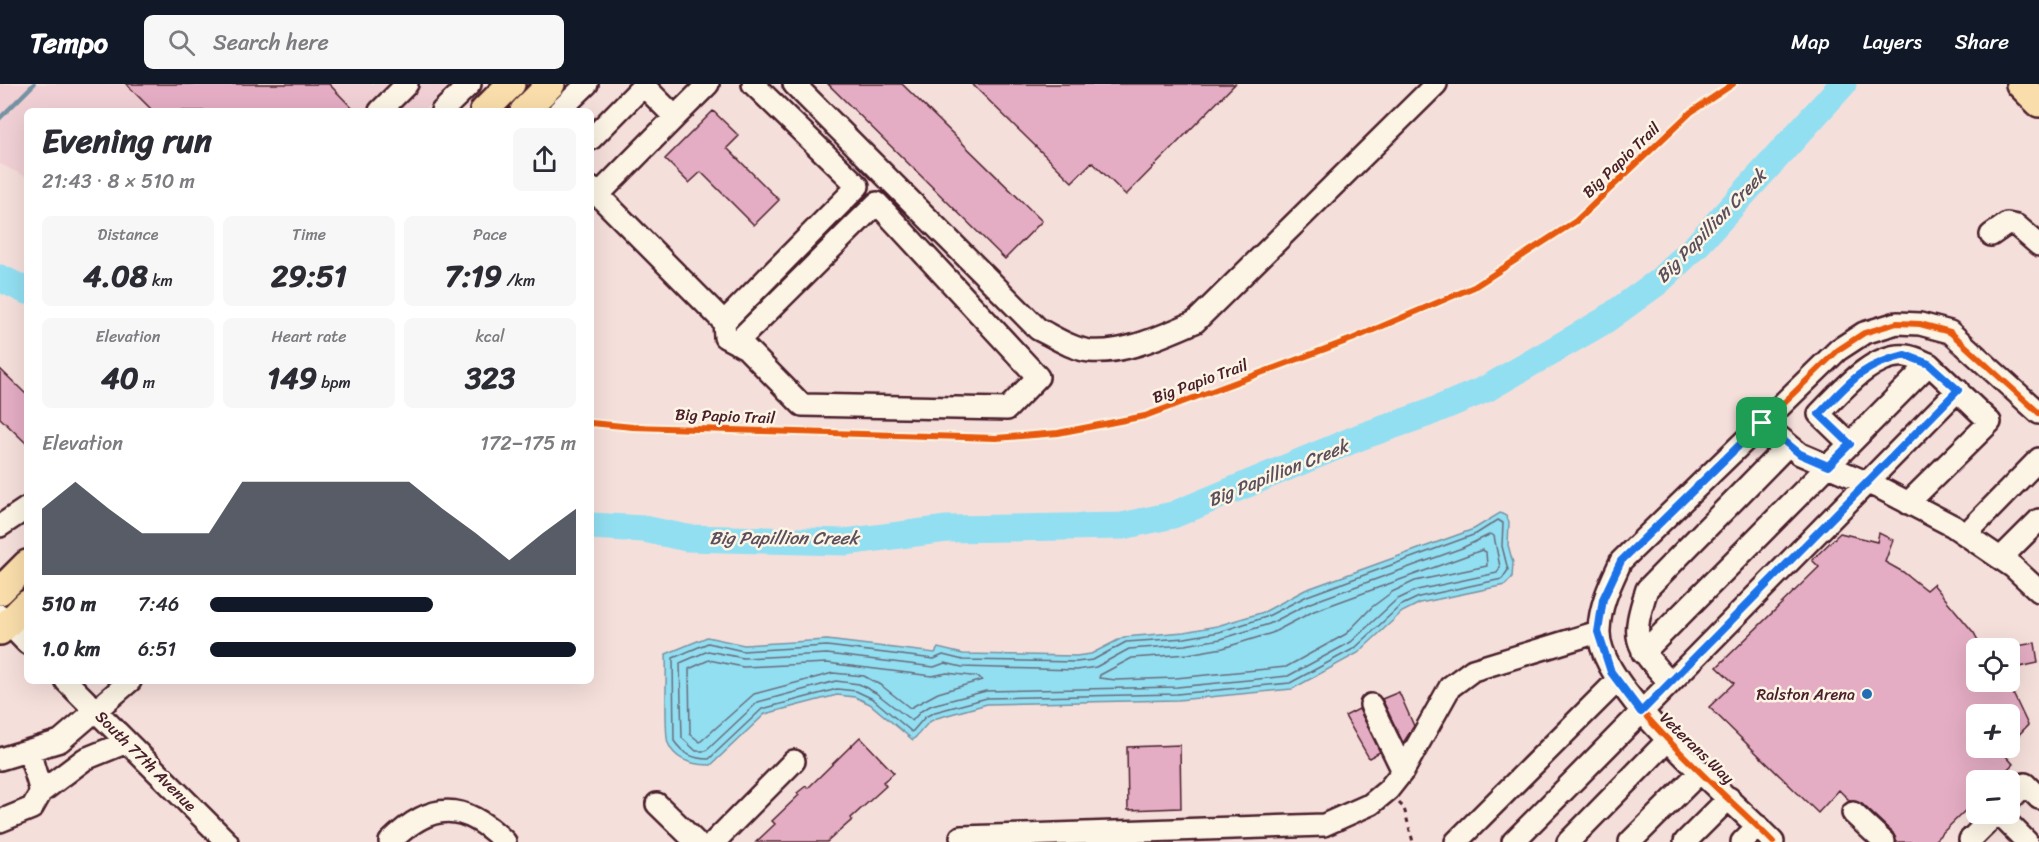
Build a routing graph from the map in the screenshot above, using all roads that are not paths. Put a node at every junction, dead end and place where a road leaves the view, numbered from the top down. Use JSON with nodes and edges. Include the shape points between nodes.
{"nodes":[{"id":1,"x":407,"y":84,"type":"edge"},
{"id":2,"x":470,"y":84,"type":"edge"},
{"id":3,"x":511,"y":84,"type":"edge"},
{"id":4,"x":551,"y":84,"type":"edge"},
{"id":5,"x":587,"y":84,"type":"edge"},
{"id":6,"x":708,"y":84,"type":"edge"},
{"id":7,"x":753,"y":84,"type":"edge"},
{"id":8,"x":794,"y":84,"type":"edge"},
{"id":9,"x":2020,"y":84,"type":"edge"},
{"id":10,"x":641,"y":86,"type":"edge"},
{"id":11,"x":1429,"y":86,"type":"edge"},
{"id":12,"x":2039,"y":103,"type":"edge"},
{"id":13,"x":383,"y":108,"type":"edge"},
{"id":14,"x":445,"y":108,"type":"edge"},
{"id":15,"x":487,"y":108,"type":"edge"},
{"id":16,"x":527,"y":108,"type":"edge"},
{"id":17,"x":563,"y":108,"type":"edge"},
{"id":18,"x":675,"y":117,"type":"junction"},
{"id":19,"x":594,"y":135,"type":"edge"},
{"id":20,"x":858,"y":186,"type":"junction"},
{"id":21,"x":595,"y":191,"type":"edge"},
{"id":22,"x":877,"y":204,"type":"junction"},
{"id":23,"x":1992,"y":235,"type":"dead end"},
{"id":24,"x":2039,"y":245,"type":"edge"},
{"id":25,"x":724,"y":322,"type":"junction"},
{"id":26,"x":736,"y":343,"type":"junction"},
{"id":27,"x":1929,"y":364,"type":"junction"},
{"id":28,"x":1958,"y":390,"type":"junction"},
{"id":29,"x":2039,"y":413,"type":"edge"},
{"id":30,"x":1762,"y":423,"type":"junction"},
{"id":31,"x":1850,"y":444,"type":"junction"},
{"id":32,"x":1788,"y":445,"type":"junction"},
{"id":33,"x":2039,"y":459,"type":"edge"},
{"id":34,"x":1828,"y":466,"type":"junction"},
{"id":35,"x":1865,"y":482,"type":"junction"},
{"id":36,"x":1908,"y":503,"type":"junction"},
{"id":37,"x":24,"y":510,"type":"edge"},
{"id":38,"x":2039,"y":520,"type":"edge"},
{"id":39,"x":0,"y":526,"type":"edge"},
{"id":40,"x":1966,"y":534,"type":"junction"},
{"id":41,"x":2001,"y":558,"type":"junction"},
{"id":42,"x":24,"y":567,"type":"edge"},
{"id":43,"x":2037,"y":585,"type":"edge"},
{"id":44,"x":0,"y":591,"type":"edge"},
{"id":45,"x":24,"y":606,"type":"edge"},
{"id":46,"x":3,"y":623,"type":"edge"},
{"id":47,"x":1598,"y":632,"type":"junction"},
{"id":48,"x":24,"y":640,"type":"edge"},
{"id":49,"x":1643,"y":653,"type":"junction"},
{"id":50,"x":1617,"y":681,"type":"junction"},
{"id":51,"x":1670,"y":683,"type":"junction"},
{"id":52,"x":69,"y":684,"type":"edge"},
{"id":53,"x":122,"y":684,"type":"edge"},
{"id":54,"x":1371,"y":705,"type":"dead end"},
{"id":55,"x":96,"y":711,"type":"junction"},
{"id":56,"x":1641,"y":712,"type":"junction"},
{"id":57,"x":1669,"y":739,"type":"junction"},
{"id":58,"x":127,"y":742,"type":"junction"},
{"id":59,"x":29,"y":752,"type":"junction"},
{"id":60,"x":0,"y":759,"type":"edge"},
{"id":61,"x":794,"y":761,"type":"dead end"},
{"id":62,"x":1403,"y":771,"type":"junction"},
{"id":63,"x":1701,"y":771,"type":"junction"},
{"id":64,"x":2020,"y":789,"type":"edge"},
{"id":65,"x":41,"y":792,"type":"junction"},
{"id":66,"x":1729,"y":798,"type":"junction"},
{"id":67,"x":2039,"y":798,"type":"edge"},
{"id":68,"x":657,"y":804,"type":"dead end"},
{"id":69,"x":1853,"y":813,"type":"dead end"},
{"id":70,"x":0,"y":821,"type":"edge"},
{"id":71,"x":1986,"y":824,"type":"edge"},
{"id":72,"x":2008,"y":824,"type":"edge"},
{"id":73,"x":1758,"y":826,"type":"junction"},
{"id":74,"x":961,"y":837,"type":"dead end"},
{"id":75,"x":1104,"y":838,"type":"edge"},
{"id":76,"x":1970,"y":840,"type":"dead end"},
{"id":77,"x":227,"y":842,"type":"edge"},
{"id":78,"x":390,"y":842,"type":"edge"},
{"id":79,"x":505,"y":842,"type":"edge"},
{"id":80,"x":696,"y":842,"type":"edge"},
{"id":81,"x":714,"y":842,"type":"edge"},
{"id":82,"x":1456,"y":842,"type":"edge"},
{"id":83,"x":1513,"y":842,"type":"edge"},
{"id":84,"x":1568,"y":842,"type":"edge"},
{"id":85,"x":1630,"y":842,"type":"edge"},
{"id":86,"x":1686,"y":842,"type":"edge"},
{"id":87,"x":1742,"y":842,"type":"edge"},
{"id":88,"x":1773,"y":842,"type":"edge"},
{"id":89,"x":1884,"y":842,"type":"edge"},
{"id":90,"x":2027,"y":842,"type":"edge"}],
"edges":[{"from":1,"to":13,"type":"street"},
{"from":2,"to":14,"type":"street"},
{"from":3,"to":15,"type":"main road"},
{"from":4,"to":16,"type":"main road"},
{"from":5,"to":17,"type":"street"},
{"from":6,"to":18,"type":"street"},
{"from":7,"to":20,"type":"street"},
{"from":8,"to":11,"type":"street","via":[[1038,329],[1090,351],[1118,349],[1194,322]]},
{"from":9,"to":12,"type":"main road"},
{"from":10,"to":18,"type":"street"},
{"from":10,"to":19,"type":"street"},
{"from":18,"to":21,"type":"street"},
{"from":20,"to":22,"type":"street"},
{"from":20,"to":25,"type":"street"},
{"from":21,"to":25,"type":"street"},
{"from":22,"to":26,"type":"street"},
{"from":22,"to":26,"type":"street","via":[[1038,377],[1007,409],[802,405],[746,348]]},
{"from":23,"to":24,"type":"street","via":[[2007,224],[2017,226]]},
{"from":25,"to":26,"type":"street","via":[[725,337]]},
{"from":27,"to":28,"type":"street"},
{"from":27,"to":31,"type":"street"},
{"from":27,"to":31,"type":"street","via":[[1905,355],[1878,362],[1856,376],[1819,414]]},
{"from":28,"to":35,"type":"street"},
{"from":28,"to":36,"type":"street","via":[[1990,422]]},
{"from":29,"to":30,"type":"street","via":[[1950,332],[1896,323],[1864,333],[1838,350]]},
{"from":30,"to":32,"type":"street"},
{"from":30,"to":47,"type":"street","via":[[1621,561],[1603,599]]},
{"from":31,"to":34,"type":"street"},
{"from":32,"to":34,"type":"street"},
{"from":32,"to":49,"type":"street","via":[[1647,589],[1637,620],[1638,644]]},
{"from":33,"to":40,"type":"street"},
{"from":34,"to":35,"type":"street"},
{"from":34,"to":49,"type":"street"},
{"from":35,"to":36,"type":"street"},
{"from":35,"to":51,"type":"street"},
{"from":36,"to":40,"type":"street"},
{"from":37,"to":39,"type":"street"},
{"from":38,"to":41,"type":"street"},
{"from":40,"to":41,"type":"street"},
{"from":41,"to":43,"type":"street"},
{"from":42,"to":44,"type":"main road"},
{"from":45,"to":46,"type":"main road"},
{"from":46,"to":48,"type":"street"},
{"from":47,"to":50,"type":"street","name":"Veterans Way"},
{"from":47,"to":62,"type":"street","via":[[1473,670],[1450,687]]},
{"from":49,"to":51,"type":"street"},
{"from":50,"to":56,"type":"street","name":"Veterans Way"},
{"from":50,"to":82,"type":"street"},
{"from":51,"to":56,"type":"street"},
{"from":52,"to":55,"type":"street","name":"South 77th Avenue"},
{"from":53,"to":55,"type":"street"},
{"from":54,"to":62,"type":"street"},
{"from":55,"to":58,"type":"street","name":"South 77th Avenue"},
{"from":55,"to":59,"type":"street","via":[[60,741]]},
{"from":56,"to":57,"type":"street","name":"Veterans Way"},
{"from":56,"to":83,"type":"street"},
{"from":57,"to":63,"type":"street","name":"Veterans Way"},
{"from":57,"to":84,"type":"street"},
{"from":58,"to":65,"type":"street","via":[[85,759]]},
{"from":58,"to":77,"type":"street","name":"South 77th Avenue"},
{"from":59,"to":60,"type":"street"},
{"from":59,"to":65,"type":"street"},
{"from":61,"to":81,"type":"street"},
{"from":62,"to":75,"type":"street","via":[[1371,804],[1324,825]]},
{"from":63,"to":66,"type":"street","name":"Veterans Way"},
{"from":63,"to":85,"type":"street"},
{"from":64,"to":67,"type":"street","via":[[2025,784]]},
{"from":65,"to":70,"type":"street","via":[[32,808]]},
{"from":66,"to":73,"type":"street","name":"Veterans Way"},
{"from":66,"to":86,"type":"street"},
{"from":68,"to":80,"type":"street"},
{"from":69,"to":89,"type":"street"},
{"from":71,"to":76,"type":"street"},
{"from":72,"to":90,"type":"street"},
{"from":73,"to":87,"type":"street"},
{"from":73,"to":88,"type":"street","name":"Veterans Way"},
{"from":74,"to":75,"type":"street"},
{"from":78,"to":79,"type":"street","via":[[426,814],[449,811],[476,818]]}]}
